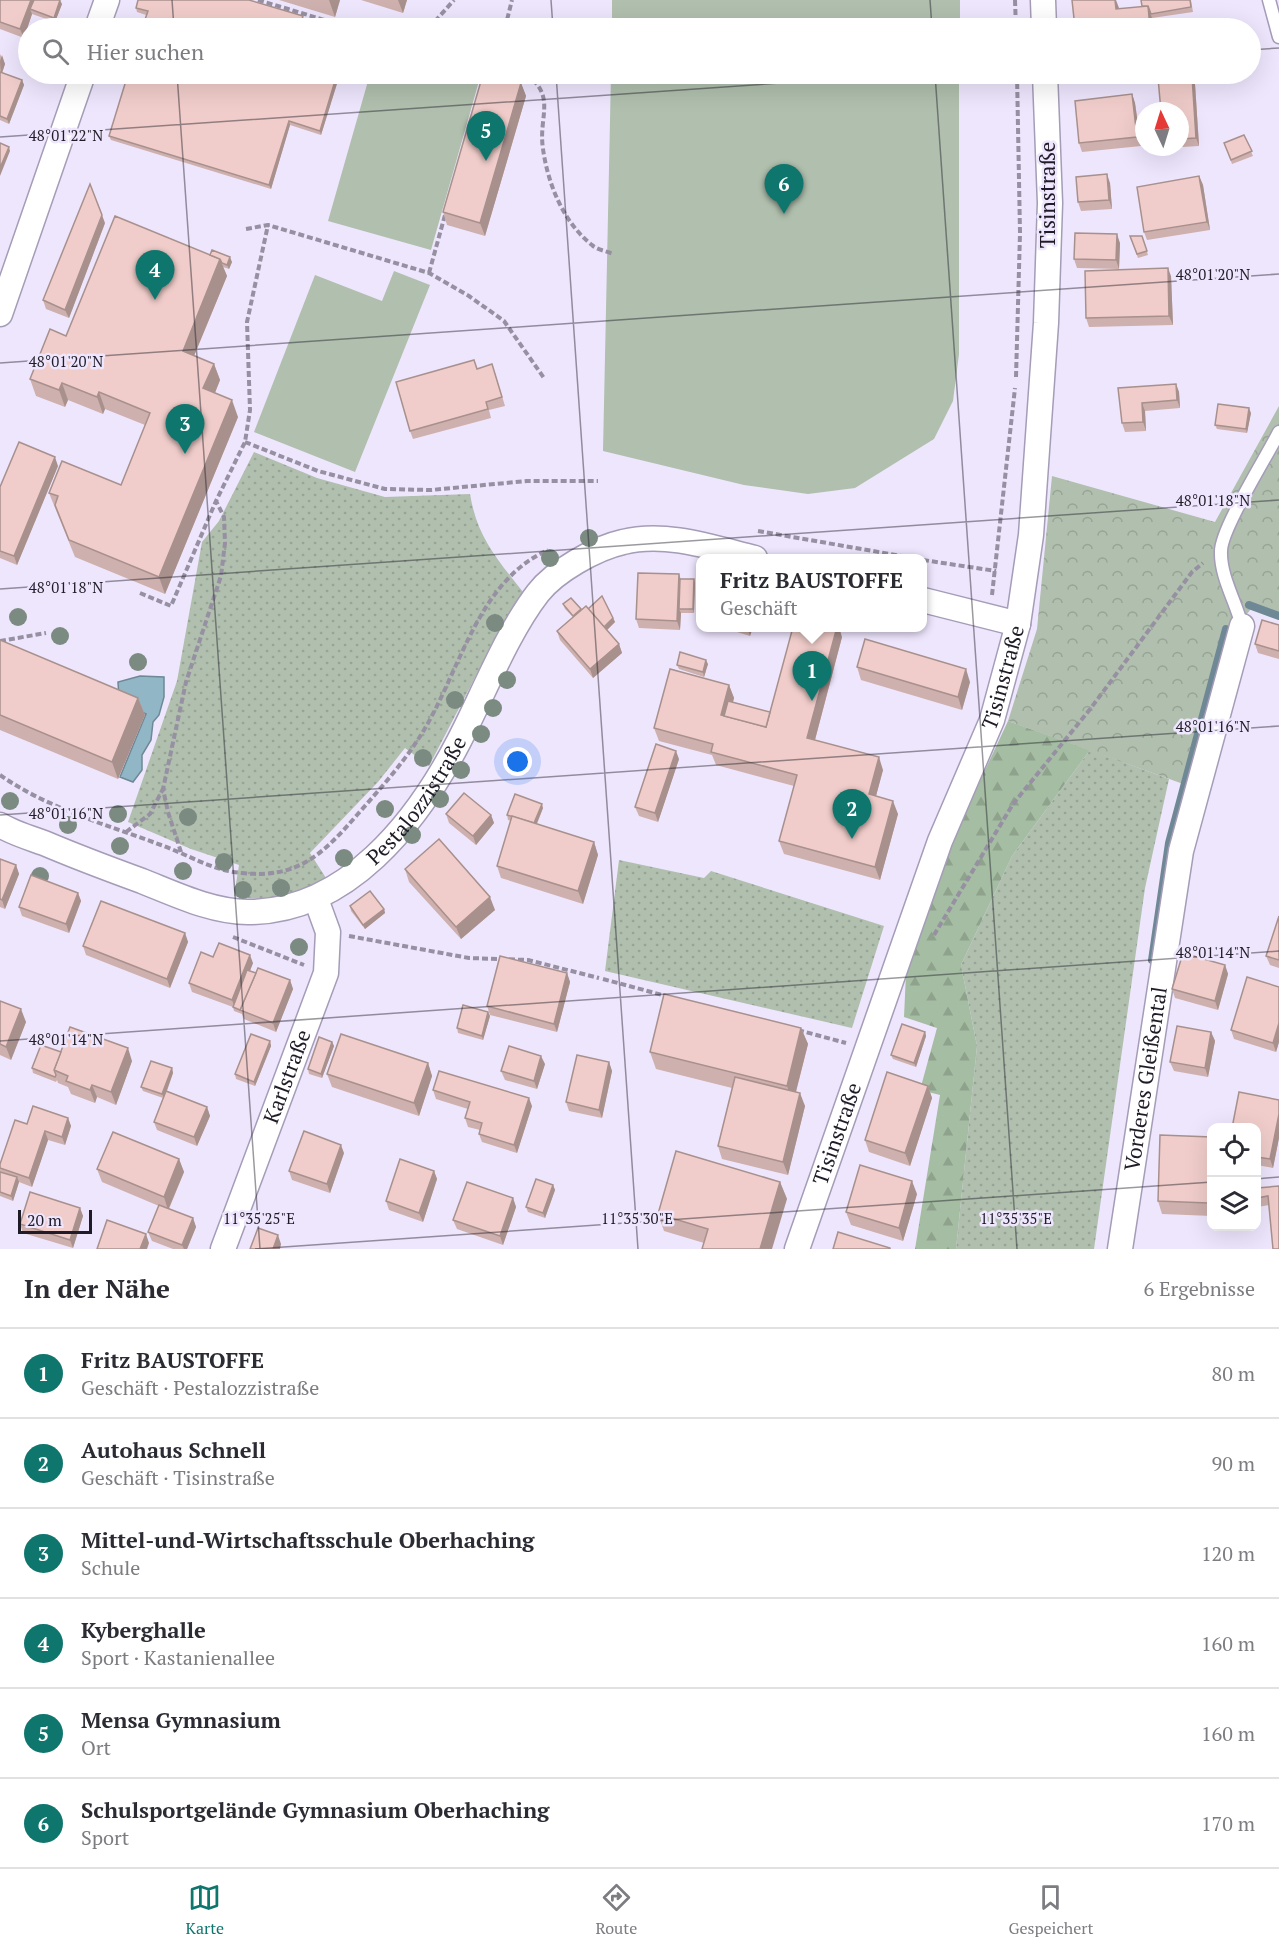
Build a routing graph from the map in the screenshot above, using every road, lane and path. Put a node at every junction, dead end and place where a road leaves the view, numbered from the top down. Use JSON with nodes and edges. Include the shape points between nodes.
{"nodes":[{"id":1,"x":107,"y":0,"type":"edge"},
{"id":2,"x":258,"y":0,"type":"edge"},
{"id":3,"x":454,"y":0,"type":"edge"},
{"id":4,"x":513,"y":0,"type":"edge"},
{"id":5,"x":1015,"y":0,"type":"edge"},
{"id":6,"x":1042,"y":0,"type":"edge"},
{"id":7,"x":1269,"y":0,"type":"edge"},
{"id":8,"x":101,"y":18,"type":"edge"},
{"id":9,"x":318,"y":18,"type":"edge"},
{"id":10,"x":436,"y":18,"type":"edge"},
{"id":11,"x":508,"y":18,"type":"edge"},
{"id":12,"x":1016,"y":18,"type":"edge"},
{"id":13,"x":1043,"y":18,"type":"edge"},
{"id":14,"x":1279,"y":37,"type":"edge"},
{"id":15,"x":80,"y":84,"type":"edge"},
{"id":16,"x":539,"y":84,"type":"edge"},
{"id":17,"x":1017,"y":84,"type":"edge"},
{"id":18,"x":1045,"y":84,"type":"edge"},
{"id":19,"x":448,"y":207,"type":"edge"},
{"id":20,"x":268,"y":225,"type":"junction"},
{"id":21,"x":246,"y":229,"type":"dead end"},
{"id":22,"x":613,"y":254,"type":"dead end"},
{"id":23,"x":429,"y":273,"type":"junction"},
{"id":24,"x":0,"y":314,"type":"edge"},
{"id":25,"x":544,"y":378,"type":"dead end"},
{"id":26,"x":1279,"y":432,"type":"edge"},
{"id":27,"x":245,"y":442,"type":"junction"},
{"id":28,"x":598,"y":481,"type":"dead end"},
{"id":29,"x":216,"y":501,"type":"junction"},
{"id":30,"x":1221,"y":550,"type":"junction"},
{"id":31,"x":739,"y":554,"type":"edge"},
{"id":32,"x":927,"y":561,"type":"edge"},
{"id":33,"x":517,"y":569,"type":"dead end"},
{"id":34,"x":996,"y":571,"type":"junction"},
{"id":35,"x":140,"y":593,"type":"edge"},
{"id":36,"x":927,"y":601,"type":"edge"},
{"id":37,"x":988,"y":616,"type":"junction"},
{"id":38,"x":1018,"y":624,"type":"junction"},
{"id":39,"x":1242,"y":626,"type":"joint"},
{"id":40,"x":45,"y":633,"type":"dead end"},
{"id":41,"x":0,"y":641,"type":"edge"},
{"id":42,"x":0,"y":775,"type":"edge"},
{"id":43,"x":163,"y":789,"type":"junction"},
{"id":44,"x":0,"y":825,"type":"edge"},
{"id":45,"x":125,"y":832,"type":"junction"},
{"id":46,"x":182,"y":853,"type":"junction"},
{"id":47,"x":316,"y":899,"type":"junction"},
{"id":48,"x":328,"y":932,"type":"junction"},
{"id":49,"x":934,"y":936,"type":"dead end"},
{"id":50,"x":668,"y":996,"type":"edge"},
{"id":51,"x":793,"y":1029,"type":"edge"},
{"id":52,"x":838,"y":1041,"type":"dead end"},
{"id":53,"x":223,"y":1249,"type":"edge"},
{"id":54,"x":796,"y":1249,"type":"edge"},
{"id":55,"x":1120,"y":1249,"type":"edge"}],
"edges":[{"from":1,"to":8,"type":"street"},
{"from":2,"to":9,"type":"path"},
{"from":3,"to":10,"type":"path"},
{"from":4,"to":11,"type":"path"},
{"from":5,"to":12,"type":"path"},
{"from":6,"to":13,"type":"street"},
{"from":7,"to":14,"type":"lane"},
{"from":15,"to":24,"type":"street"},
{"from":16,"to":22,"type":"path","via":[[546,98],[543,148],[556,201],[593,247]]},
{"from":17,"to":34,"type":"path","via":[[1020,233],[1016,381]]},
{"from":18,"to":38,"type":"street","name":"Tisinstraße","via":[[1050,203],[1046,323],[1031,535]]},
{"from":19,"to":23,"type":"path"},
{"from":20,"to":21,"type":"path"},
{"from":20,"to":23,"type":"path"},
{"from":20,"to":27,"type":"path","via":[[247,322],[250,410]]},
{"from":23,"to":25,"type":"path","via":[[504,321]]},
{"from":26,"to":30,"type":"lane","name":"Vorderes Gleißental","via":[[1227,529]]},
{"from":27,"to":28,"type":"path","via":[[318,471],[385,489],[431,490],[527,480]]},
{"from":27,"to":29,"type":"path"},
{"from":29,"to":35,"type":"path","via":[[171,606]]},
{"from":29,"to":43,"type":"path","via":[[224,517],[221,576],[186,682]]},
{"from":30,"to":39,"type":"lane","name":"Vorderes Gleißental","via":[[1224,573]]},
{"from":30,"to":49,"type":"path","via":[[1192,572],[1091,708],[1013,804]]},
{"from":31,"to":47,"type":"street","name":"Pestalozzistraße","via":[[663,539],[624,542],[577,560],[539,592],[420,806],[372,860],[340,887]]},
{"from":32,"to":34,"type":"path"},
{"from":33,"to":46,"type":"path","via":[[482,614],[418,740],[384,784],[316,858],[286,871],[241,873],[211,867]]},
{"from":34,"to":37,"type":"path"},
{"from":36,"to":37,"type":"street"},
{"from":37,"to":38,"type":"street"},
{"from":38,"to":54,"type":"street","name":"Tisinstraße","via":[[992,720],[940,841]]},
{"from":39,"to":55,"type":"street","name":"Vorderes Gleißental","via":[[1181,851]]},
{"from":40,"to":41,"type":"path"},
{"from":42,"to":45,"type":"path","via":[[25,793]]},
{"from":43,"to":45,"type":"path","via":[[150,814]]},
{"from":43,"to":46,"type":"path"},
{"from":44,"to":47,"type":"street","name":"Pestalozzistraße","via":[[197,902],[245,913],[290,909]]},
{"from":45,"to":46,"type":"path"},
{"from":47,"to":48,"type":"street","name":"Karlstraße"},
{"from":48,"to":50,"type":"path","via":[[469,958],[528,960]]},
{"from":48,"to":53,"type":"street","name":"Karlstraße","via":[[326,973]]},
{"from":51,"to":52,"type":"path"}]}
